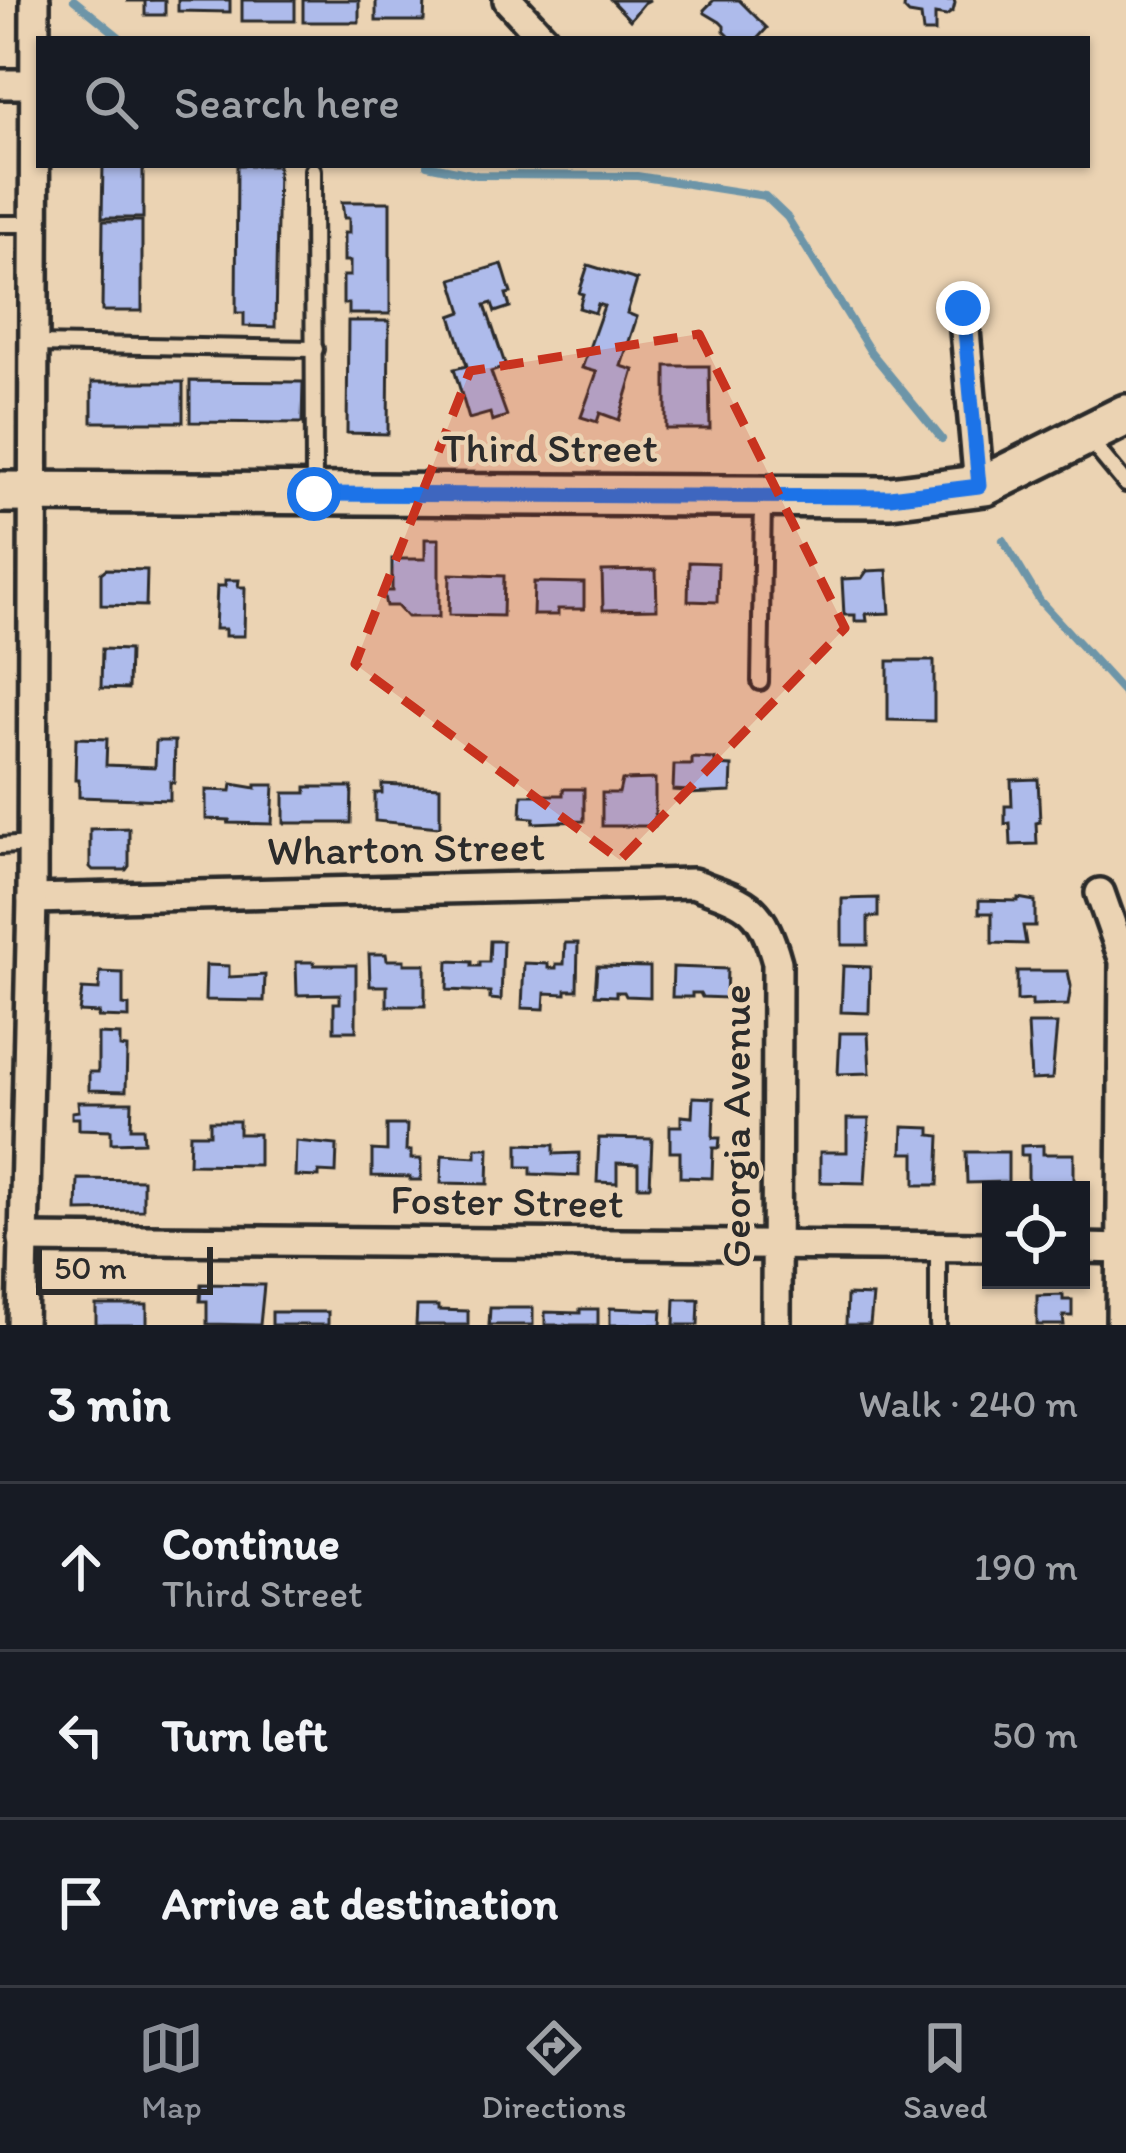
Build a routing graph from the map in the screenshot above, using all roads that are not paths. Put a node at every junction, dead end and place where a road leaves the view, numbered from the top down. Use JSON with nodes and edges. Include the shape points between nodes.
{"nodes":[{"id":1,"x":35,"y":0,"type":"edge"},
{"id":2,"x":508,"y":0,"type":"edge"},
{"id":3,"x":541,"y":36,"type":"edge"},
{"id":4,"x":0,"y":84,"type":"edge"},
{"id":5,"x":34,"y":84,"type":"junction"},
{"id":6,"x":314,"y":170,"type":"dead end"},
{"id":7,"x":0,"y":224,"type":"edge"},
{"id":8,"x":34,"y":224,"type":"junction"},
{"id":9,"x":963,"y":308,"type":"dead end"},
{"id":10,"x":34,"y":344,"type":"junction"},
{"id":11,"x":315,"y":350,"type":"junction"},
{"id":12,"x":1126,"y":416,"type":"edge"},
{"id":13,"x":1086,"y":436,"type":"junction"},
{"id":14,"x":1126,"y":484,"type":"edge"},
{"id":15,"x":979,"y":486,"type":"junction"},
{"id":16,"x":17,"y":492,"type":"edge"},
{"id":17,"x":314,"y":494,"type":"junction"},
{"id":18,"x":763,"y":497,"type":"junction"},
{"id":19,"x":760,"y":682,"type":"dead end"},
{"id":20,"x":32,"y":844,"type":"junction"},
{"id":21,"x":0,"y":845,"type":"edge"},
{"id":22,"x":1100,"y":892,"type":"dead end"},
{"id":23,"x":32,"y":899,"type":"junction"},
{"id":24,"x":768,"y":928,"type":"joint"},
{"id":25,"x":23,"y":1239,"type":"junction"},
{"id":26,"x":776,"y":1246,"type":"junction"},
{"id":27,"x":938,"y":1247,"type":"junction"},
{"id":28,"x":982,"y":1247,"type":"edge"},
{"id":29,"x":1090,"y":1248,"type":"edge"},
{"id":30,"x":1124,"y":1249,"type":"edge"},
{"id":31,"x":22,"y":1325,"type":"edge"},
{"id":32,"x":776,"y":1325,"type":"edge"},
{"id":33,"x":938,"y":1325,"type":"edge"},
{"id":34,"x":1121,"y":1325,"type":"edge"}],
"edges":[{"from":1,"to":5,"type":"street"},
{"from":2,"to":3,"type":"street"},
{"from":4,"to":5,"type":"street"},
{"from":5,"to":8,"type":"street"},
{"from":6,"to":11,"type":"lane"},
{"from":7,"to":8,"type":"lane"},
{"from":8,"to":10,"type":"street"},
{"from":9,"to":15,"type":"street"},
{"from":10,"to":11,"type":"lane"},
{"from":10,"to":16,"type":"street"},
{"from":11,"to":17,"type":"lane"},
{"from":12,"to":13,"type":"street","name":"Third Street"},
{"from":13,"to":14,"type":"lane"},
{"from":13,"to":15,"type":"street","name":"Third Street"},
{"from":15,"to":18,"type":"street","name":"Third Street","via":[[890,497]]},
{"from":16,"to":17,"type":"street","name":"Third Street"},
{"from":16,"to":20,"type":"street"},
{"from":17,"to":18,"type":"street","name":"Third Street"},
{"from":18,"to":19,"type":"lane"},
{"from":20,"to":21,"type":"lane"},
{"from":20,"to":23,"type":"street"},
{"from":22,"to":30,"type":"street","via":[[1124,961]]},
{"from":23,"to":24,"type":"street","name":"Wharton Street","via":[[693,883],[743,902]]},
{"from":23,"to":25,"type":"street"},
{"from":24,"to":26,"type":"street","name":"Georgia Avenue","via":[[777,962]]},
{"from":25,"to":26,"type":"street","name":"Foster Street"},
{"from":25,"to":31,"type":"street"},
{"from":26,"to":27,"type":"street","name":"Foster Street"},
{"from":26,"to":32,"type":"street","name":"Georgia Avenue"},
{"from":27,"to":28,"type":"street","name":"Foster Street"},
{"from":27,"to":33,"type":"lane"},
{"from":29,"to":30,"type":"street"},
{"from":30,"to":34,"type":"street"}]}
